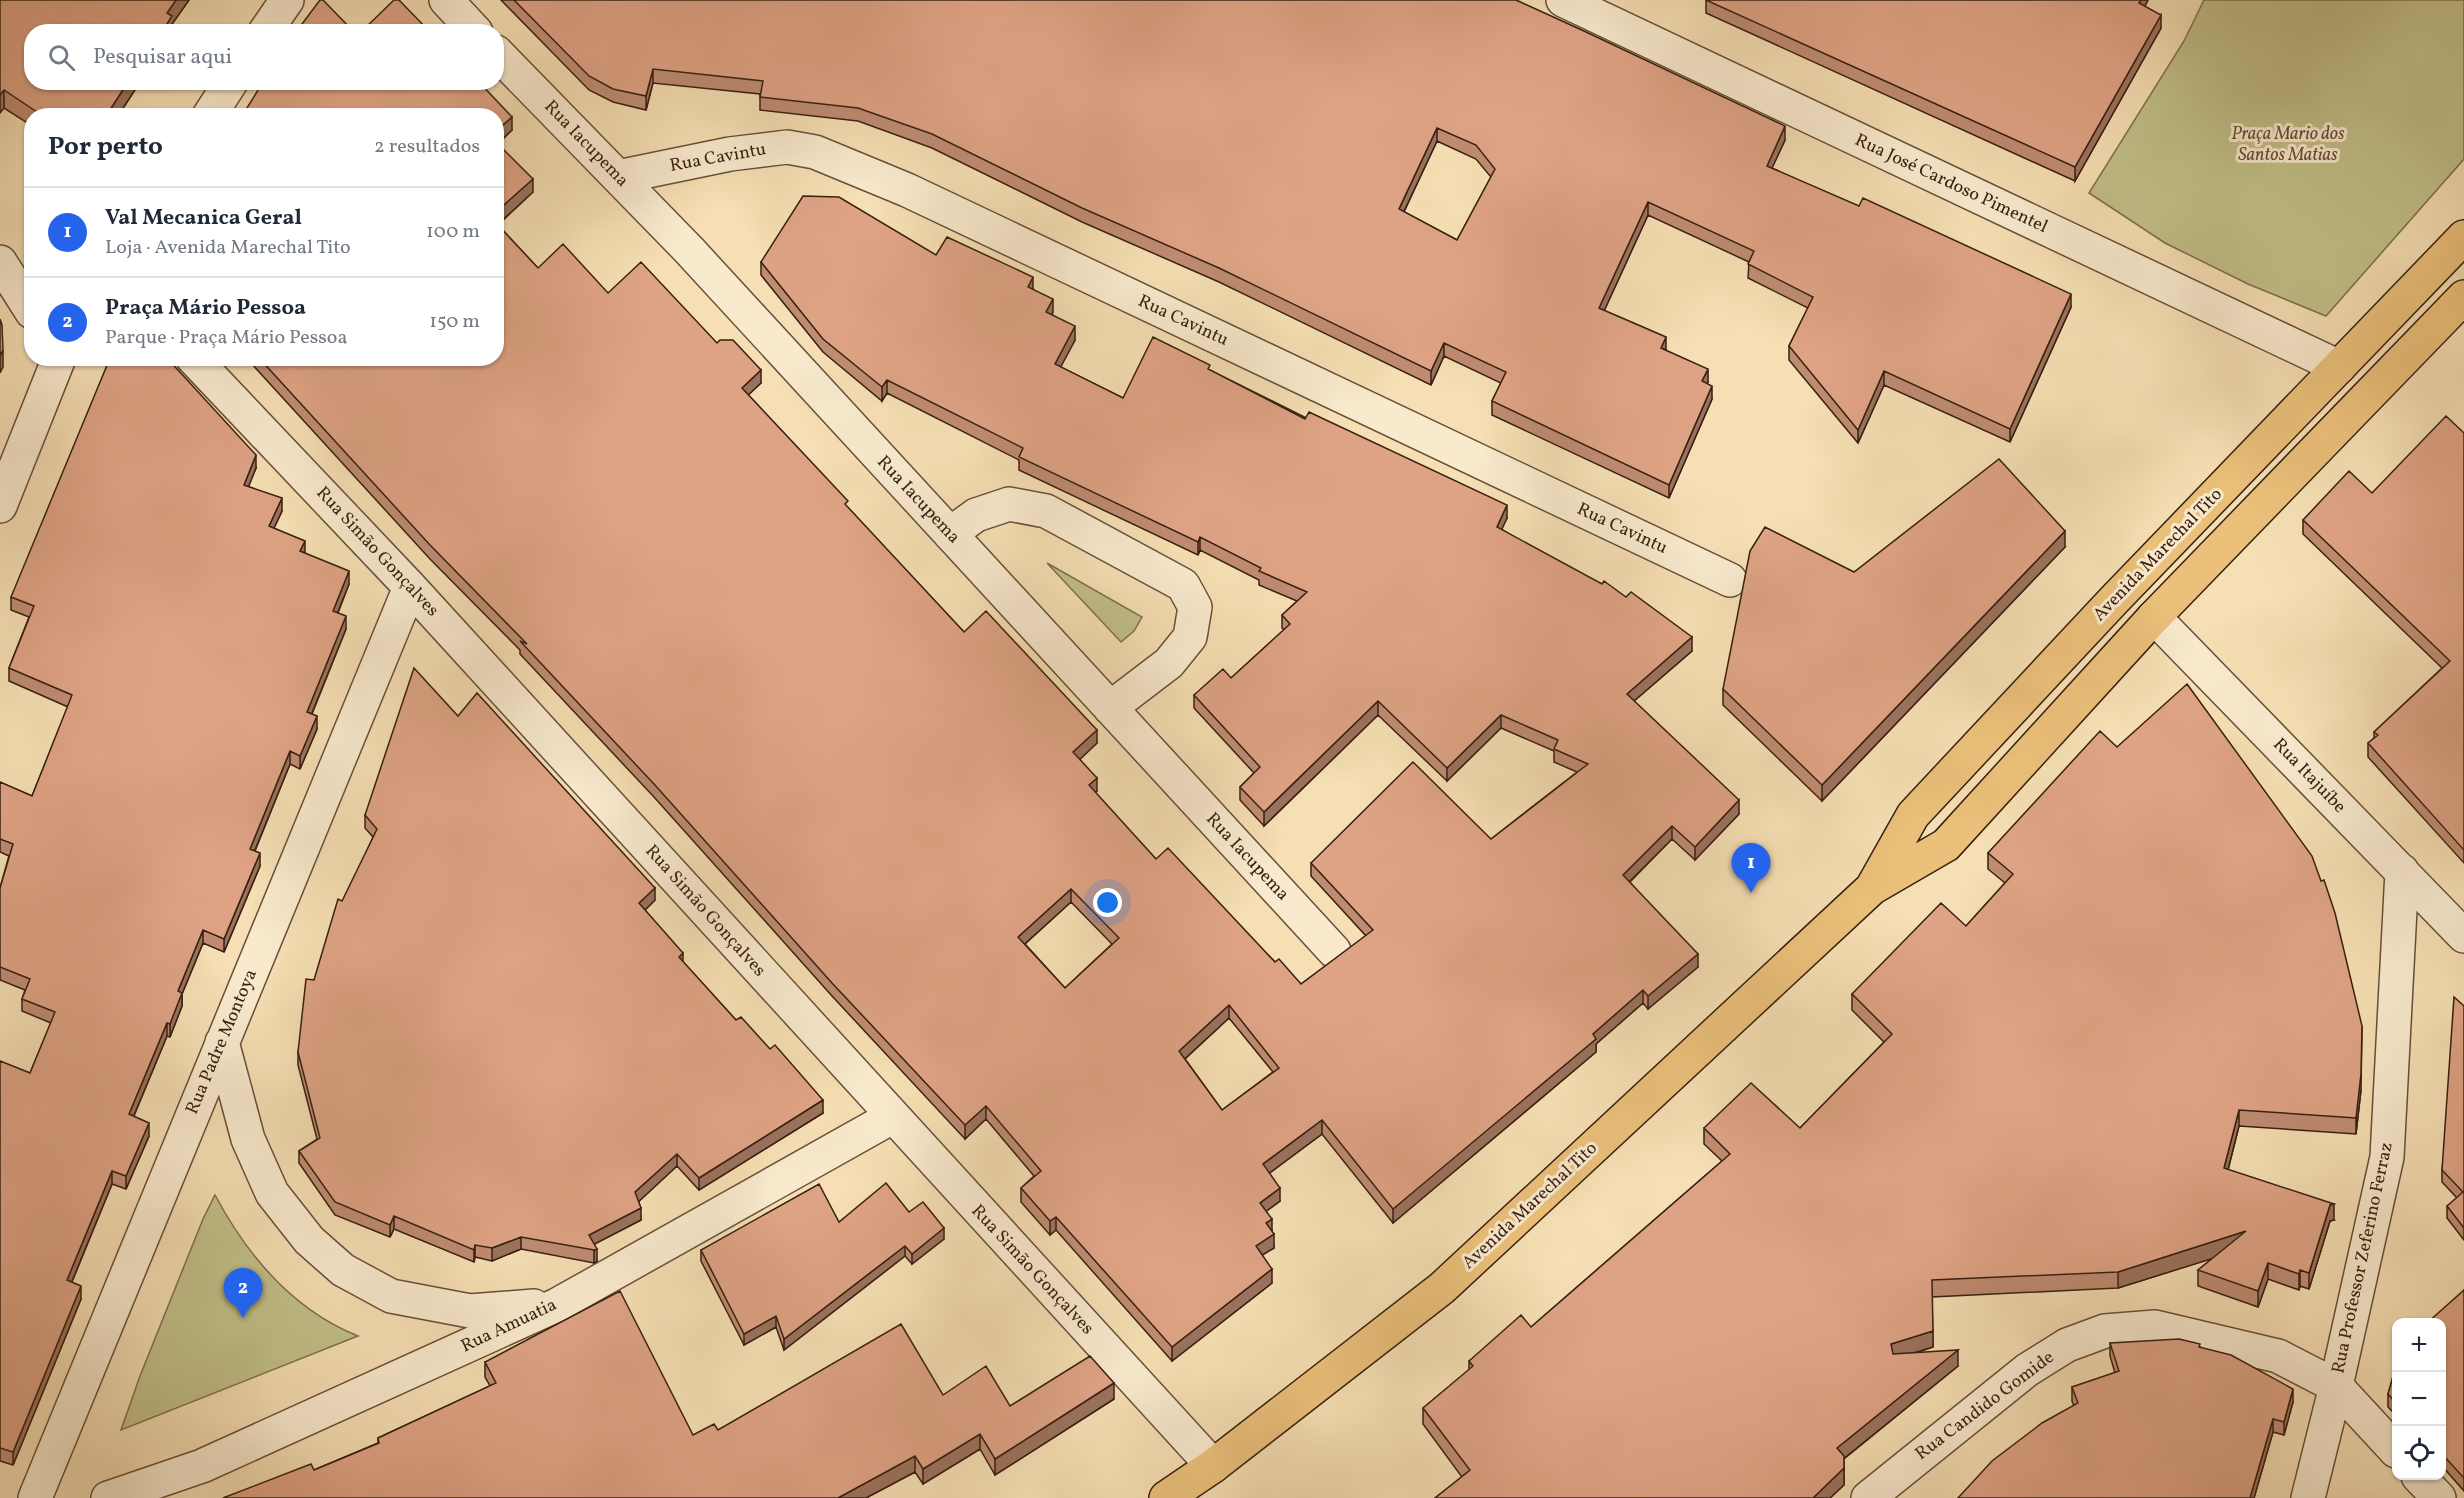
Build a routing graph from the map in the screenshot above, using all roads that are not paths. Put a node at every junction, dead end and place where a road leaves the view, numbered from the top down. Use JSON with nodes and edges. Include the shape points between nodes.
{"nodes":[{"id":1,"x":286,"y":0,"type":"edge"},
{"id":2,"x":446,"y":0,"type":"edge"},
{"id":3,"x":1563,"y":0,"type":"edge"},
{"id":4,"x":270,"y":24,"type":"edge"},
{"id":5,"x":468,"y":24,"type":"edge"},
{"id":6,"x":504,"y":60,"type":"edge"},
{"id":7,"x":226,"y":90,"type":"edge"},
{"id":8,"x":214,"y":108,"type":"edge"},
{"id":9,"x":618,"y":177,"type":"junction"},
{"id":10,"x":2464,"y":237,"type":"edge"},
{"id":11,"x":0,"y":262,"type":"edge"},
{"id":12,"x":2464,"y":297,"type":"edge"},
{"id":13,"x":24,"y":300,"type":"edge"},
{"id":14,"x":56,"y":366,"type":"edge"},
{"id":15,"x":201,"y":366,"type":"edge"},
{"id":16,"x":2339,"y":367,"type":"junction"},
{"id":17,"x":2272,"y":437,"type":"junction"},
{"id":18,"x":0,"y":506,"type":"edge"},
{"id":19,"x":950,"y":534,"type":"junction"},
{"id":20,"x":1730,"y":580,"type":"dead end"},
{"id":21,"x":410,"y":587,"type":"junction"},
{"id":22,"x":2154,"y":617,"type":"junction"},
{"id":23,"x":1110,"y":708,"type":"junction"},
{"id":24,"x":2402,"y":870,"type":"junction"},
{"id":25,"x":1872,"y":888,"type":"junction"},
{"id":26,"x":2464,"y":936,"type":"edge"},
{"id":27,"x":1334,"y":951,"type":"dead end"},
{"id":28,"x":222,"y":1042,"type":"junction"},
{"id":29,"x":892,"y":1117,"type":"junction"},
{"id":30,"x":557,"y":1305,"type":"junction"},
{"id":31,"x":2336,"y":1386,"type":"junction"},
{"id":32,"x":2392,"y":1446,"type":"edge"},
{"id":33,"x":1213,"y":1466,"type":"junction"},
{"id":34,"x":2422,"y":1480,"type":"edge"},
{"id":35,"x":35,"y":1498,"type":"edge"},
{"id":36,"x":108,"y":1498,"type":"edge"},
{"id":37,"x":1166,"y":1498,"type":"edge"},
{"id":38,"x":1868,"y":1498,"type":"edge"},
{"id":39,"x":2308,"y":1498,"type":"edge"},
{"id":40,"x":2439,"y":1498,"type":"edge"}],
"edges":[{"from":1,"to":4,"type":"street"},
{"from":2,"to":5,"type":"street"},
{"from":3,"to":16,"type":"street","name":"Rua José Cardoso Pimentel"},
{"from":6,"to":9,"type":"street","name":"Rua Iacupema"},
{"from":7,"to":8,"type":"street"},
{"from":9,"to":19,"type":"street","name":"Rua Iacupema"},
{"from":9,"to":20,"type":"street","name":"Rua Cavintu","via":[[762,149],[787,147],[815,152],[907,190]]},
{"from":10,"to":16,"type":"main road","name":"Avenida Marechal Tito"},
{"from":11,"to":13,"type":"street"},
{"from":12,"to":22,"type":"main road","name":"Avenida Marechal Tito"},
{"from":14,"to":18,"type":"street"},
{"from":15,"to":21,"type":"street","name":"Rua Simão Gonçalves"},
{"from":16,"to":17,"type":"main road","name":"Avenida Marechal Tito"},
{"from":17,"to":22,"type":"main road","via":[[2268,461],[2154,580],[2147,594]]},
{"from":17,"to":25,"type":"main road","name":"Avenida Marechal Tito","via":[[1913,815]]},
{"from":19,"to":23,"type":"street","name":"Rua Iacupema"},
{"from":19,"to":23,"type":"street","via":[[976,515],[1009,504],[1046,510],[1183,585],[1195,608],[1190,637],[1169,663]]},
{"from":21,"to":28,"type":"street","name":"Rua Padre Montoya"},
{"from":21,"to":29,"type":"street","name":"Rua Simão Gonçalves"},
{"from":22,"to":24,"type":"street","name":"Rua Itajuíbe"},
{"from":22,"to":25,"type":"main road","name":"Avenida Marechal Tito","via":[[1946,844]]},
{"from":23,"to":27,"type":"street","name":"Rua Iacupema"},
{"from":24,"to":26,"type":"street","name":"Rua Itajuíbe"},
{"from":24,"to":31,"type":"street","name":"Rua Professor Zeferino Ferraz","via":[[2387,1157]]},
{"from":25,"to":33,"type":"main road","name":"Avenida Marechal Tito","via":[[1443,1288]]},
{"from":28,"to":30,"type":"street","via":[[248,1139],[272,1193],[309,1240],[343,1270],[391,1296],[470,1311]]},
{"from":28,"to":35,"type":"street","name":"Rua Padre Montoya"},
{"from":29,"to":30,"type":"street","name":"Rua Amuatia"},
{"from":29,"to":33,"type":"street","name":"Rua Simão Gonçalves"},
{"from":30,"to":36,"type":"street","name":"Rua Amuatia","via":[[202,1466]]},
{"from":31,"to":32,"type":"street","name":"Rua Candido Gomide"},
{"from":31,"to":38,"type":"street","name":"Rua Candido Gomide","via":[[2278,1356],[2155,1327],[2105,1331],[2067,1346],[2027,1370]]},
{"from":31,"to":39,"type":"street","name":"Rua Professor Zeferino Ferraz"},
{"from":33,"to":37,"type":"main road","name":"Avenida Marechal Tito"},
{"from":34,"to":40,"type":"street"}]}
